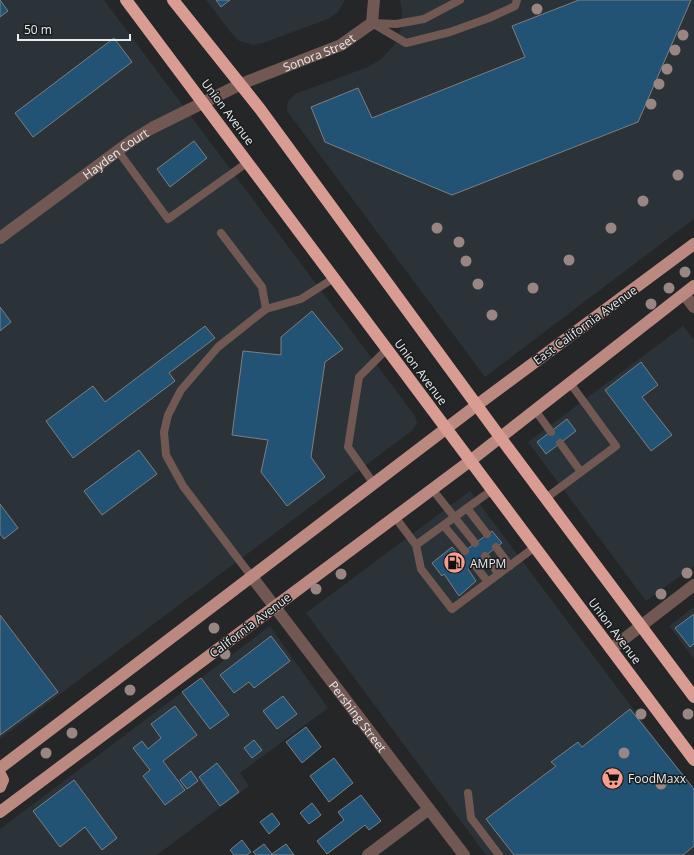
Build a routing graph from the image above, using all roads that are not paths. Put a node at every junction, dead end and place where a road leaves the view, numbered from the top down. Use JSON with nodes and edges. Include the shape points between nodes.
{"nodes":[{"id":1,"x":126,"y":0,"type":"edge"},
{"id":2,"x":173,"y":0,"type":"edge"},
{"id":3,"x":374,"y":0,"type":"edge"},
{"id":4,"x":460,"y":0,"type":"edge"},
{"id":5,"x":517,"y":0,"type":"edge"},
{"id":6,"x":372,"y":22,"type":"junction"},
{"id":7,"x":241,"y":84,"type":"junction"},
{"id":8,"x":203,"y":103,"type":"junction"},
{"id":9,"x":118,"y":151,"type":"junction"},
{"id":10,"x":248,"y":162,"type":"junction"},
{"id":11,"x":221,"y":232,"type":"dead end"},
{"id":12,"x":0,"y":238,"type":"edge"},
{"id":13,"x":694,"y":244,"type":"edge"},
{"id":14,"x":334,"y":278,"type":"junction"},
{"id":15,"x":689,"y":290,"type":"edge"},
{"id":16,"x":694,"y":307,"type":"edge"},
{"id":17,"x":266,"y":310,"type":"junction"},
{"id":18,"x":387,"y":349,"type":"junction"},
{"id":19,"x":570,"y":383,"type":"junction"},
{"id":20,"x":477,"y":405,"type":"junction"},
{"id":21,"x":535,"y":410,"type":"junction"},
{"id":22,"x":446,"y":428,"type":"junction"},
{"id":23,"x":549,"y":429,"type":"dead end"},
{"id":24,"x":500,"y":437,"type":"junction"},
{"id":25,"x":560,"y":443,"type":"dead end"},
{"id":26,"x":470,"y":461,"type":"junction"},
{"id":27,"x":581,"y":472,"type":"junction"},
{"id":28,"x":374,"y":484,"type":"junction"},
{"id":29,"x":432,"y":489,"type":"junction"},
{"id":30,"x":492,"y":490,"type":"junction"},
{"id":31,"x":546,"y":498,"type":"junction"},
{"id":32,"x":466,"y":508,"type":"junction"},
{"id":33,"x":394,"y":517,"type":"junction"},
{"id":34,"x":454,"y":517,"type":"junction"},
{"id":35,"x":444,"y":526,"type":"junction"},
{"id":36,"x":487,"y":534,"type":"dead end"},
{"id":37,"x":475,"y":543,"type":"dead end"},
{"id":38,"x":416,"y":545,"type":"junction"},
{"id":39,"x":496,"y":547,"type":"dead end"},
{"id":40,"x":535,"y":547,"type":"junction"},
{"id":41,"x":465,"y":551,"type":"dead end"},
{"id":42,"x":485,"y":556,"type":"dead end"},
{"id":43,"x":474,"y":564,"type":"dead end"},
{"id":44,"x":510,"y":566,"type":"junction"},
{"id":45,"x":499,"y":574,"type":"junction"},
{"id":46,"x":252,"y":577,"type":"junction"},
{"id":47,"x":488,"y":582,"type":"junction"},
{"id":48,"x":694,"y":585,"type":"edge"},
{"id":49,"x":274,"y":607,"type":"junction"},
{"id":50,"x":641,"y":625,"type":"junction"},
{"id":51,"x":611,"y":649,"type":"junction"},
{"id":52,"x":694,"y":697,"type":"edge"},
{"id":53,"x":694,"y":760,"type":"edge"},
{"id":54,"x":0,"y":768,"type":"edge"},
{"id":55,"x":0,"y":774,"type":"edge"},
{"id":56,"x":0,"y":787,"type":"edge"},
{"id":57,"x":468,"y":793,"type":"dead end"},
{"id":58,"x":429,"y":809,"type":"junction"},
{"id":59,"x":0,"y":812,"type":"edge"},
{"id":60,"x":368,"y":855,"type":"edge"},
{"id":61,"x":464,"y":855,"type":"edge"},
{"id":62,"x":499,"y":855,"type":"edge"}],
"edges":[{"from":1,"to":8,"type":"highway","name":"Union Avenue"},
{"from":2,"to":7,"type":"highway","name":"Union Avenue"},
{"from":3,"to":6,"type":"street"},
{"from":4,"to":6,"type":"lane","via":[[424,19],[396,24]]},
{"from":5,"to":6,"type":"lane","via":[[515,6],[489,18],[450,32],[406,43]]},
{"from":6,"to":7,"type":"street","name":"Sonora Street","via":[[341,45]]},
{"from":7,"to":8,"type":"street","name":"Hayden Court"},
{"from":7,"to":20,"type":"highway","name":"Union Avenue"},
{"from":8,"to":9,"type":"street","name":"Hayden Court","via":[[152,128]]},
{"from":8,"to":10,"type":"highway","name":"Union Avenue"},
{"from":9,"to":10,"type":"lane","via":[[168,219]]},
{"from":9,"to":12,"type":"street","name":"Hayden Court"},
{"from":10,"to":14,"type":"highway","name":"Union Avenue"},
{"from":11,"to":17,"type":"lane","via":[[262,287]]},
{"from":13,"to":20,"type":"main road","name":"East California Avenue"},
{"from":14,"to":17,"type":"lane","via":[[301,300]]},
{"from":14,"to":18,"type":"highway","name":"Union Avenue"},
{"from":15,"to":16,"type":"street"},
{"from":15,"to":19,"type":"main road"},
{"from":17,"to":46,"type":"lane","via":[[218,347],[181,390],[168,415],[164,432],[166,455],[183,486]]},
{"from":18,"to":22,"type":"highway","name":"Union Avenue"},
{"from":18,"to":28,"type":"lane","via":[[359,377],[348,447]]},
{"from":19,"to":21,"type":"main road"},
{"from":19,"to":27,"type":"lane","via":[[616,446]]},
{"from":20,"to":22,"type":"main road"},
{"from":20,"to":24,"type":"highway","name":"Union Avenue"},
{"from":21,"to":23,"type":"lane"},
{"from":21,"to":24,"type":"main road"},
{"from":22,"to":26,"type":"highway","name":"Union Avenue"},
{"from":22,"to":28,"type":"main road"},
{"from":24,"to":26,"type":"main road","name":"California Avenue"},
{"from":24,"to":31,"type":"highway","name":"Union Avenue"},
{"from":25,"to":27,"type":"lane"},
{"from":26,"to":29,"type":"main road","name":"California Avenue"},
{"from":26,"to":30,"type":"highway","name":"Union Avenue"},
{"from":27,"to":31,"type":"lane"},
{"from":28,"to":46,"type":"main road"},
{"from":29,"to":33,"type":"main road","name":"California Avenue"},
{"from":29,"to":34,"type":"lane"},
{"from":30,"to":32,"type":"lane"},
{"from":30,"to":40,"type":"highway","name":"Union Avenue"},
{"from":31,"to":50,"type":"highway","name":"Union Avenue"},
{"from":32,"to":34,"type":"lane"},
{"from":32,"to":36,"type":"lane"},
{"from":33,"to":38,"type":"lane"},
{"from":33,"to":49,"type":"main road","name":"California Avenue"},
{"from":34,"to":35,"type":"lane"},
{"from":34,"to":37,"type":"lane"},
{"from":35,"to":38,"type":"lane"},
{"from":35,"to":41,"type":"lane"},
{"from":38,"to":47,"type":"lane","via":[[421,569],[452,609]]},
{"from":39,"to":44,"type":"lane"},
{"from":40,"to":44,"type":"lane"},
{"from":40,"to":51,"type":"highway","name":"Union Avenue"},
{"from":42,"to":45,"type":"lane"},
{"from":43,"to":47,"type":"lane"},
{"from":44,"to":45,"type":"lane"},
{"from":45,"to":47,"type":"lane"},
{"from":46,"to":49,"type":"street","name":"Pershing Street"},
{"from":46,"to":54,"type":"main road"},
{"from":48,"to":50,"type":"street"},
{"from":49,"to":58,"type":"street","name":"Pershing Street"},
{"from":49,"to":59,"type":"main road","name":"California Avenue"},
{"from":50,"to":51,"type":"street"},
{"from":50,"to":52,"type":"highway","name":"Union Avenue"},
{"from":51,"to":53,"type":"highway","name":"Union Avenue"},
{"from":55,"to":56,"type":"main road","via":[[3,780]]},
{"from":57,"to":62,"type":"lane","via":[[471,818]]},
{"from":58,"to":60,"type":"street"},
{"from":58,"to":61,"type":"street","name":"Pershing Street"}]}
